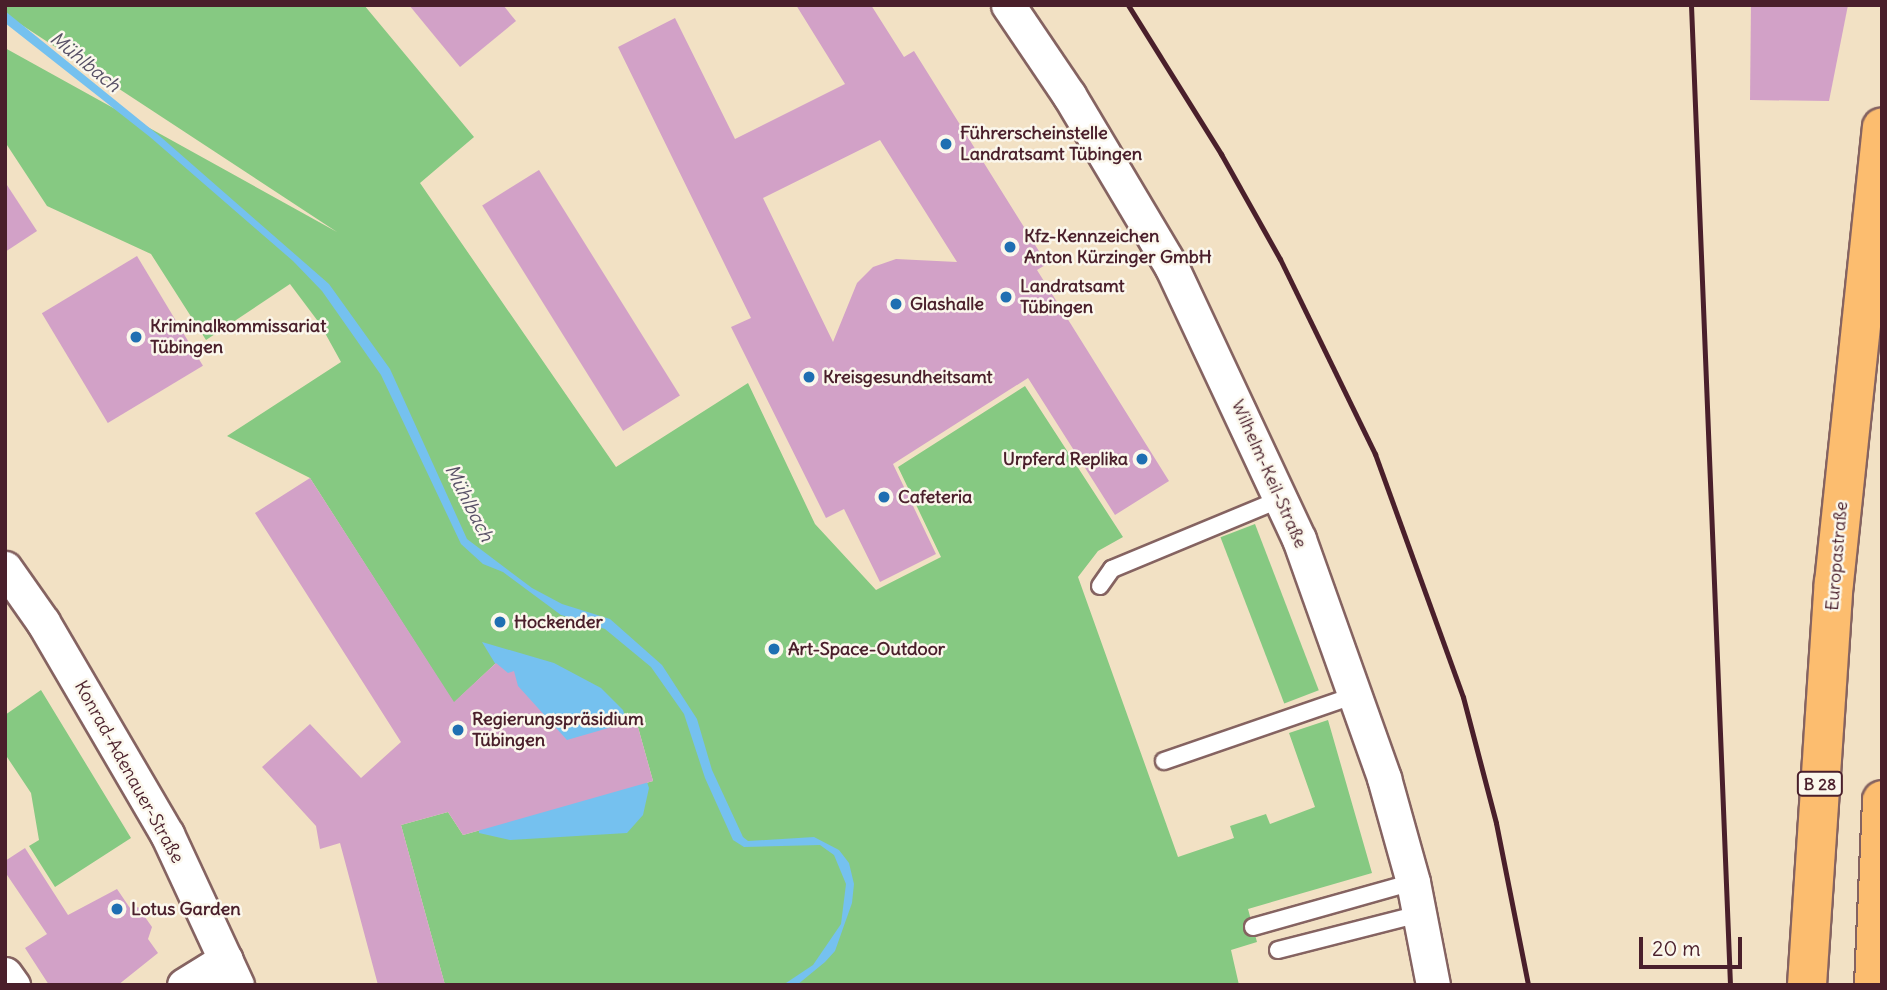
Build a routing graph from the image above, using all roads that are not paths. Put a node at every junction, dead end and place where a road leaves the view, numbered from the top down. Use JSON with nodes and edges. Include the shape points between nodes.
{"nodes":[{"id":1,"x":1008,"y":5,"type":"edge"},
{"id":2,"x":1882,"y":128,"type":"edge"},
{"id":3,"x":1281,"y":499,"type":"junction"},
{"id":4,"x":5,"y":568,"type":"edge"},
{"id":5,"x":1100,"y":586,"type":"dead end"},
{"id":6,"x":1356,"y":695,"type":"junction"},
{"id":7,"x":1164,"y":761,"type":"dead end"},
{"id":8,"x":1882,"y":800,"type":"edge"},
{"id":9,"x":1416,"y":898,"type":"junction"},
{"id":10,"x":1253,"y":927,"type":"dead end"},
{"id":11,"x":1278,"y":950,"type":"dead end"},
{"id":12,"x":232,"y":972,"type":"edge"},
{"id":13,"x":5,"y":974,"type":"edge"},
{"id":14,"x":13,"y":985,"type":"edge"},
{"id":15,"x":184,"y":985,"type":"edge"},
{"id":16,"x":1433,"y":985,"type":"edge"},
{"id":17,"x":1807,"y":985,"type":"edge"},
{"id":18,"x":1874,"y":985,"type":"edge"}],
"edges":[{"from":1,"to":3,"type":"street","name":"Wilhelm-Keil-Straße","via":[[1101,146],[1171,268]]},
{"from":2,"to":17,"type":"main road","name":"Europastraße","number":"B 28","via":[[1834,583]]},
{"from":3,"to":5,"type":"lane","via":[[1112,569]]},
{"from":3,"to":6,"type":"street","name":"Wilhelm-Keil-Straße"},
{"from":4,"to":12,"type":"street","name":"Konrad-Adenauer-Straße","via":[[170,840]]},
{"from":6,"to":7,"type":"lane"},
{"from":6,"to":9,"type":"street","name":"Wilhelm-Keil-Straße"},
{"from":8,"to":18,"type":"main road"},
{"from":9,"to":10,"type":"lane"},
{"from":9,"to":11,"type":"lane"},
{"from":9,"to":16,"type":"street","name":"Wilhelm-Keil-Straße"},
{"from":12,"to":15,"type":"street"},
{"from":13,"to":14,"type":"street"}]}
